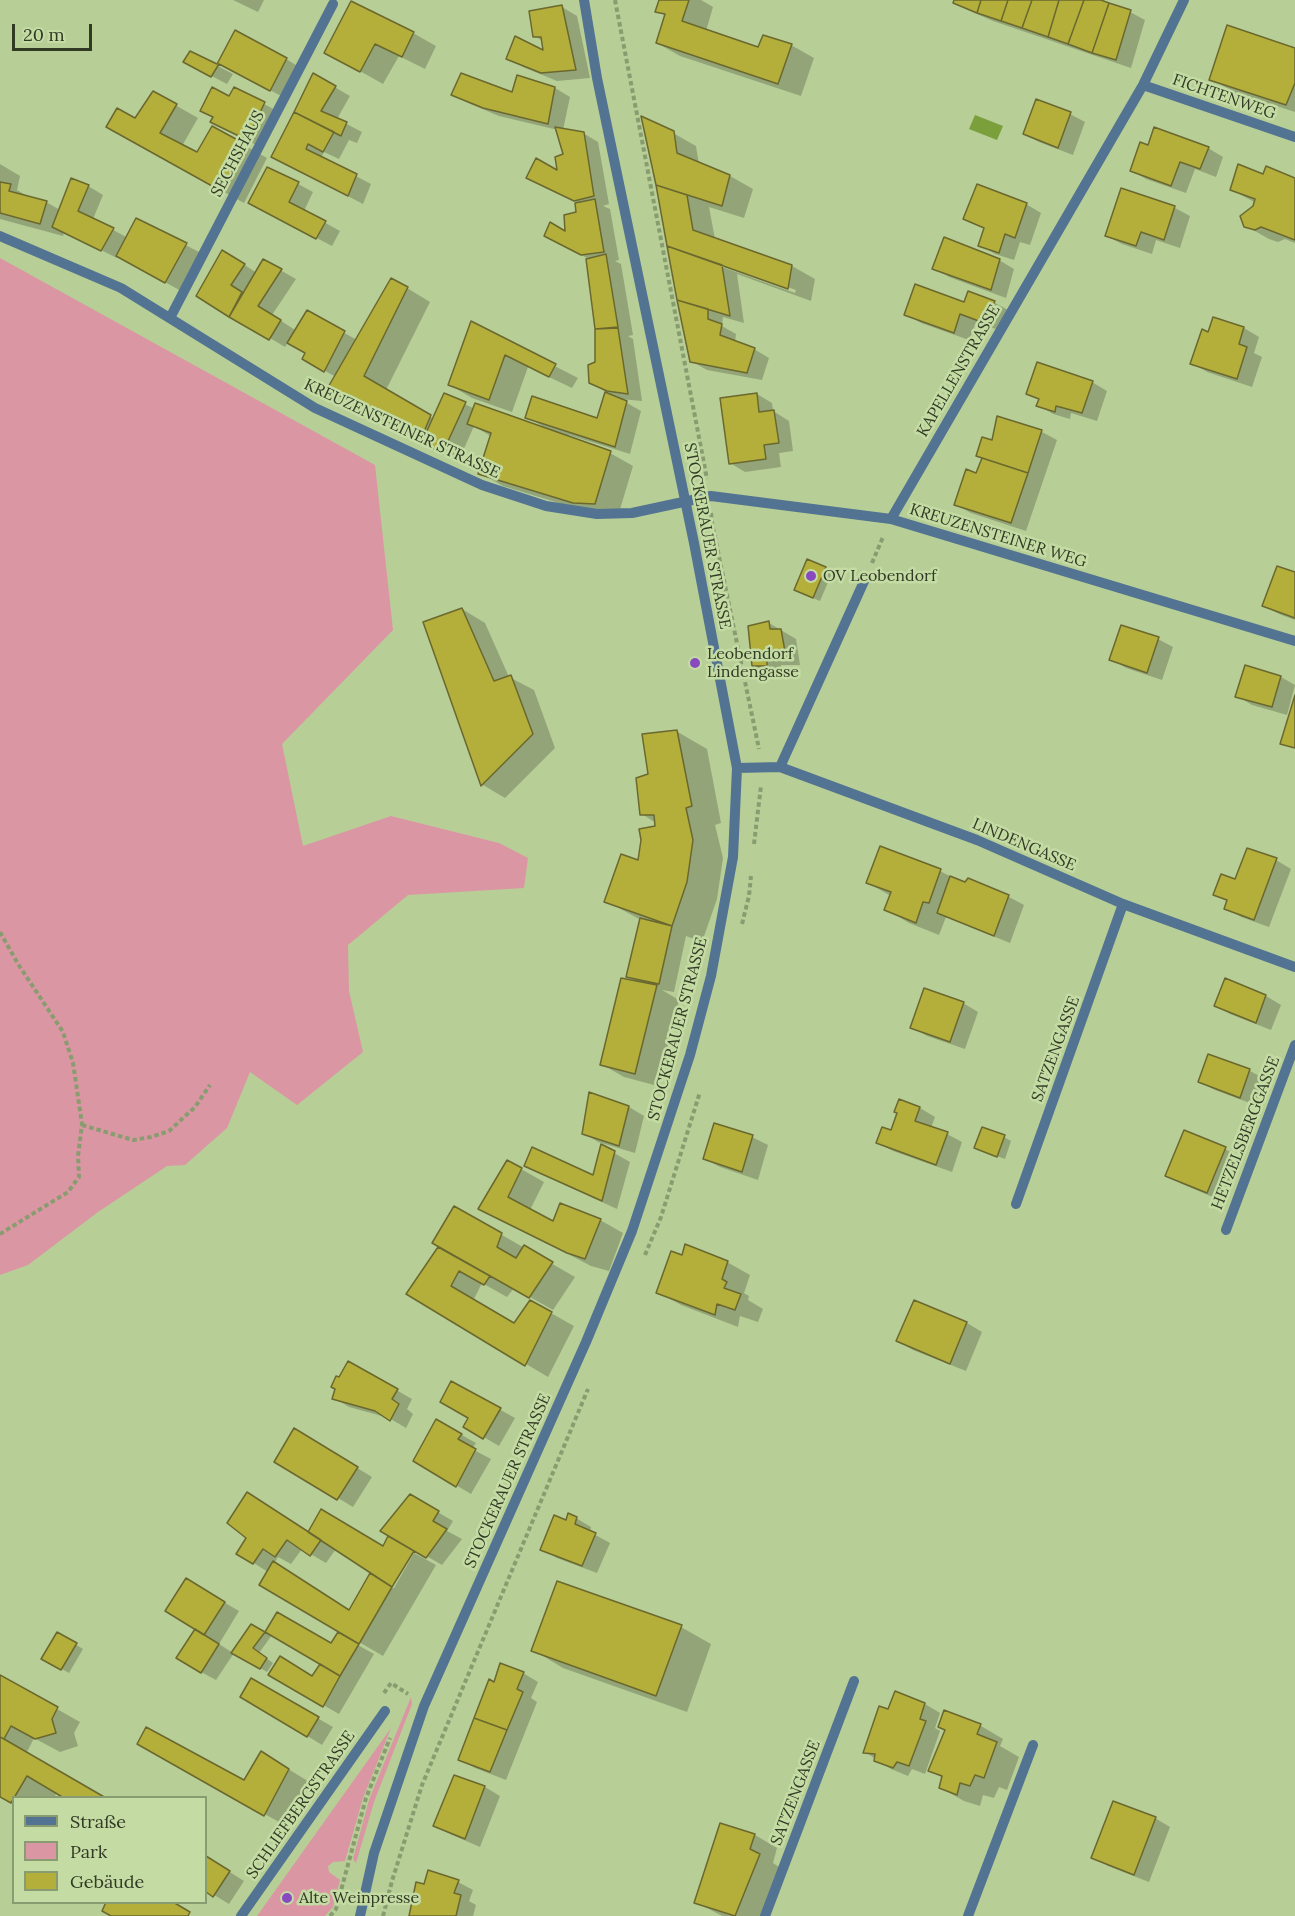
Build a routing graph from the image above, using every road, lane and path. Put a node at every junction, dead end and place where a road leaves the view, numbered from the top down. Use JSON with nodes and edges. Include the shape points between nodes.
{"nodes":[{"id":1,"x":584,"y":0,"type":"edge"},
{"id":2,"x":615,"y":0,"type":"edge"},
{"id":3,"x":1184,"y":0,"type":"edge"},
{"id":4,"x":333,"y":4,"type":"dead end"},
{"id":5,"x":1143,"y":85,"type":"junction"},
{"id":6,"x":1295,"y":137,"type":"edge"},
{"id":7,"x":0,"y":236,"type":"edge"},
{"id":8,"x":170,"y":318,"type":"junction"},
{"id":9,"x":711,"y":496,"type":"junction"},
{"id":10,"x":685,"y":501,"type":"junction"},
{"id":11,"x":891,"y":519,"type":"junction"},
{"id":12,"x":866,"y":577,"type":"joint"},
{"id":13,"x":1295,"y":641,"type":"edge"},
{"id":14,"x":780,"y":767,"type":"junction"},
{"id":15,"x":738,"y":768,"type":"junction"},
{"id":16,"x":763,"y":768,"type":"junction"},
{"id":17,"x":1123,"y":904,"type":"junction"},
{"id":18,"x":0,"y":932,"type":"edge"},
{"id":19,"x":1295,"y":968,"type":"edge"},
{"id":20,"x":1295,"y":1046,"type":"edge"},
{"id":21,"x":210,"y":1085,"type":"dead end"},
{"id":22,"x":82,"y":1124,"type":"junction"},
{"id":23,"x":1016,"y":1204,"type":"dead end"},
{"id":24,"x":1226,"y":1230,"type":"dead end"},
{"id":25,"x":0,"y":1234,"type":"edge"},
{"id":26,"x":854,"y":1681,"type":"dead end"},
{"id":27,"x":385,"y":1711,"type":"dead end"},
{"id":28,"x":1033,"y":1745,"type":"dead end"},
{"id":29,"x":241,"y":1916,"type":"edge"},
{"id":30,"x":360,"y":1916,"type":"edge"},
{"id":31,"x":765,"y":1916,"type":"edge"},
{"id":32,"x":968,"y":1916,"type":"edge"}],
"edges":[{"from":1,"to":10,"type":"street","name":"STOCKERAUER STRASSE"},
{"from":2,"to":9,"type":"path"},
{"from":3,"to":5,"type":"street","name":"KAPELLENSTRASSE"},
{"from":4,"to":8,"type":"street","name":"SECHSHAUS"},
{"from":5,"to":6,"type":"street","name":"FICHTENWEG"},
{"from":5,"to":11,"type":"street","name":"KAPELLENSTRASSE"},
{"from":7,"to":8,"type":"street","name":"KREUZENSTEINER STRASSE","via":[[121,288]]},
{"from":8,"to":10,"type":"street","name":"KREUZENSTEINER STRASSE","via":[[315,408],[482,485],[546,506],[597,513],[632,513]]},
{"from":9,"to":10,"type":"street","name":"KREUZENSTEINER WEG"},
{"from":9,"to":11,"type":"street","name":"KREUZENSTEINER WEG"},
{"from":9,"to":16,"type":"path","via":[[712,523]]},
{"from":10,"to":15,"type":"street","name":"STOCKERAUER STRASSE"},
{"from":11,"to":12,"type":"path"},
{"from":11,"to":13,"type":"street","name":"KREUZENSTEINER WEG"},
{"from":12,"to":14,"type":"street"},
{"from":14,"to":16,"type":"street","name":"LINDENGASSE"},
{"from":14,"to":17,"type":"street","name":"LINDENGASSE","via":[[977,840]]},
{"from":15,"to":16,"type":"street","name":"LINDENGASSE"},
{"from":15,"to":30,"type":"street","name":"STOCKERAUER STRASSE","via":[[733,857],[711,976],[663,1139],[632,1231],[586,1342],[424,1706],[374,1853]]},
{"from":17,"to":19,"type":"street","name":"LINDENGASSE"},
{"from":17,"to":23,"type":"street","name":"SATZENGASSE"},
{"from":18,"to":22,"type":"path","via":[[63,1032],[74,1063]]},
{"from":20,"to":24,"type":"street","name":"HETZELSBERGGASSE"},
{"from":21,"to":22,"type":"path","via":[[195,1107],[168,1131],[151,1137],[133,1140]]},
{"from":22,"to":25,"type":"path","via":[[79,1177],[68,1192]]},
{"from":26,"to":31,"type":"street","name":"SATZENGASSE"},
{"from":27,"to":29,"type":"street","name":"SCHLIEFBERGSTRASSE"},
{"from":28,"to":32,"type":"street"}]}
